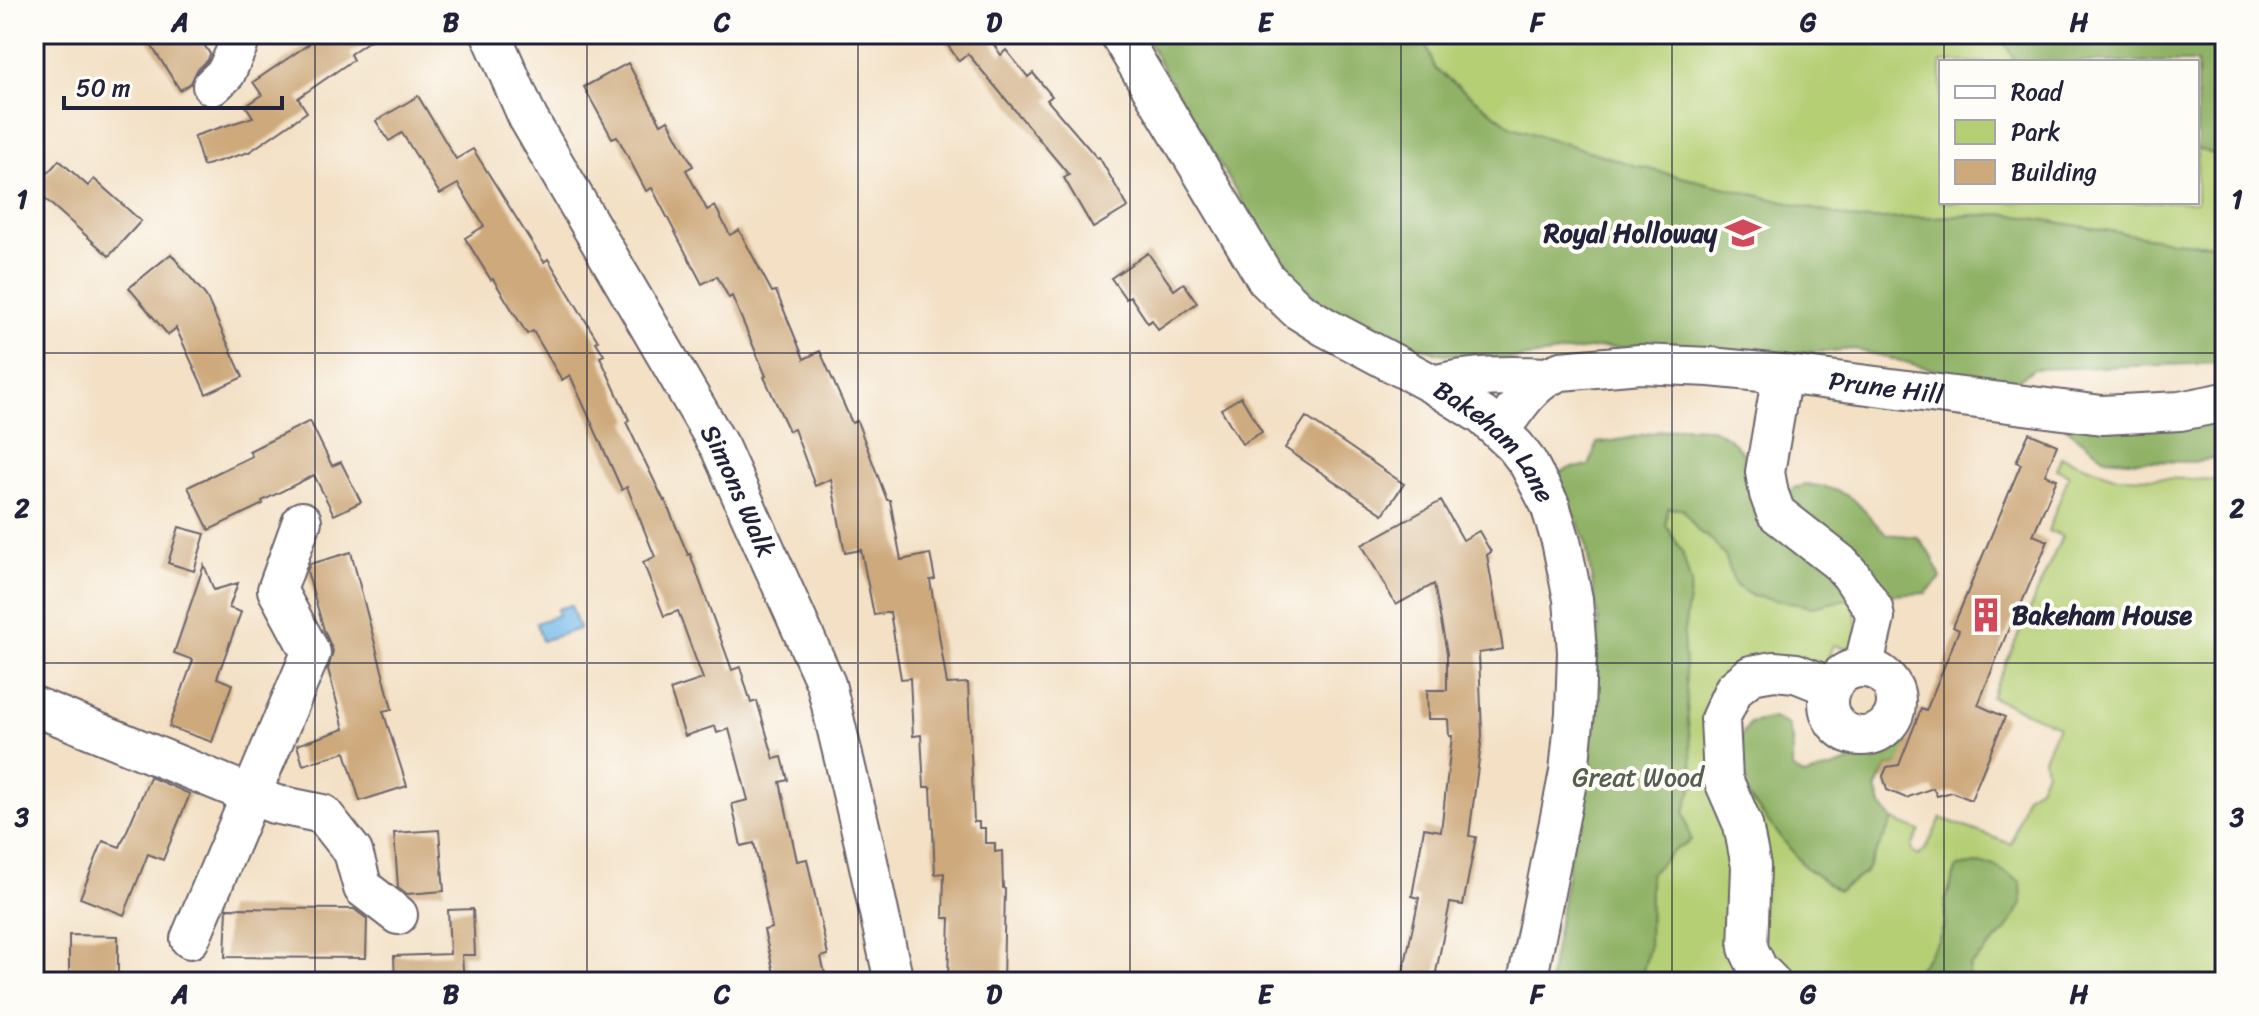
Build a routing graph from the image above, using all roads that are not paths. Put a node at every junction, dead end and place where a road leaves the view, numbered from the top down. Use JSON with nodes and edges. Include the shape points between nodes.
{"nodes":[{"id":1,"x":491,"y":34,"type":"edge"},
{"id":2,"x":1119,"y":34,"type":"edge"},
{"id":3,"x":245,"y":37,"type":"edge"},
{"id":4,"x":212,"y":86,"type":"dead end"},
{"id":5,"x":1782,"y":374,"type":"junction"},
{"id":6,"x":1546,"y":377,"type":"junction"},
{"id":7,"x":1434,"y":385,"type":"junction"},
{"id":8,"x":2225,"y":402,"type":"edge"},
{"id":9,"x":1500,"y":431,"type":"junction"},
{"id":10,"x":302,"y":521,"type":"dead end"},
{"id":11,"x":1863,"y":668,"type":"junction"},
{"id":12,"x":1831,"y":687,"type":"junction"},
{"id":13,"x":34,"y":706,"type":"edge"},
{"id":14,"x":263,"y":800,"type":"junction"},
{"id":15,"x":398,"y":915,"type":"dead end"},
{"id":16,"x":190,"y":939,"type":"dead end"},
{"id":17,"x":894,"y":982,"type":"edge"},
{"id":18,"x":1527,"y":982,"type":"edge"},
{"id":19,"x":1771,"y":982,"type":"edge"}],
"edges":[{"from":1,"to":17,"type":"street","name":"Simons Walk","via":[[528,118],[720,448],[826,684]]},
{"from":2,"to":7,"type":"street","name":"Bakeham Lane","via":[[1266,279],[1298,310]]},
{"from":3,"to":4,"type":"street","via":[[226,73]]},
{"from":5,"to":6,"type":"street","name":"Prune Hill","via":[[1640,364]]},
{"from":5,"to":8,"type":"street","name":"Prune Hill","via":[[2102,415],[2180,411]]},
{"from":5,"to":11,"type":"street","via":[[1765,472],[1769,494],[1776,513],[1840,563],[1873,608]]},
{"from":6,"to":7,"type":"street","name":"Prune Hill"},
{"from":6,"to":9,"type":"street"},
{"from":7,"to":9,"type":"street","name":"Bakeham Lane"},
{"from":9,"to":18,"type":"street","name":"Bakeham Lane","via":[[1528,463],[1550,505],[1573,599],[1577,652],[1569,772]]},
{"from":10,"to":14,"type":"street","via":[[277,590],[311,653]]},
{"from":11,"to":12,"type":"street","via":[[1843,674]]},
{"from":11,"to":12,"type":"street","via":[[1884,676],[1896,701],[1886,726],[1874,734],[1847,733],[1836,724],[1829,712]]},
{"from":12,"to":19,"type":"street","via":[[1796,673],[1751,675],[1734,689],[1720,719],[1723,779],[1743,825],[1751,866],[1748,948]]},
{"from":13,"to":14,"type":"street"},
{"from":14,"to":15,"type":"street","via":[[323,814],[353,852],[363,888]]},
{"from":14,"to":16,"type":"street"}]}
